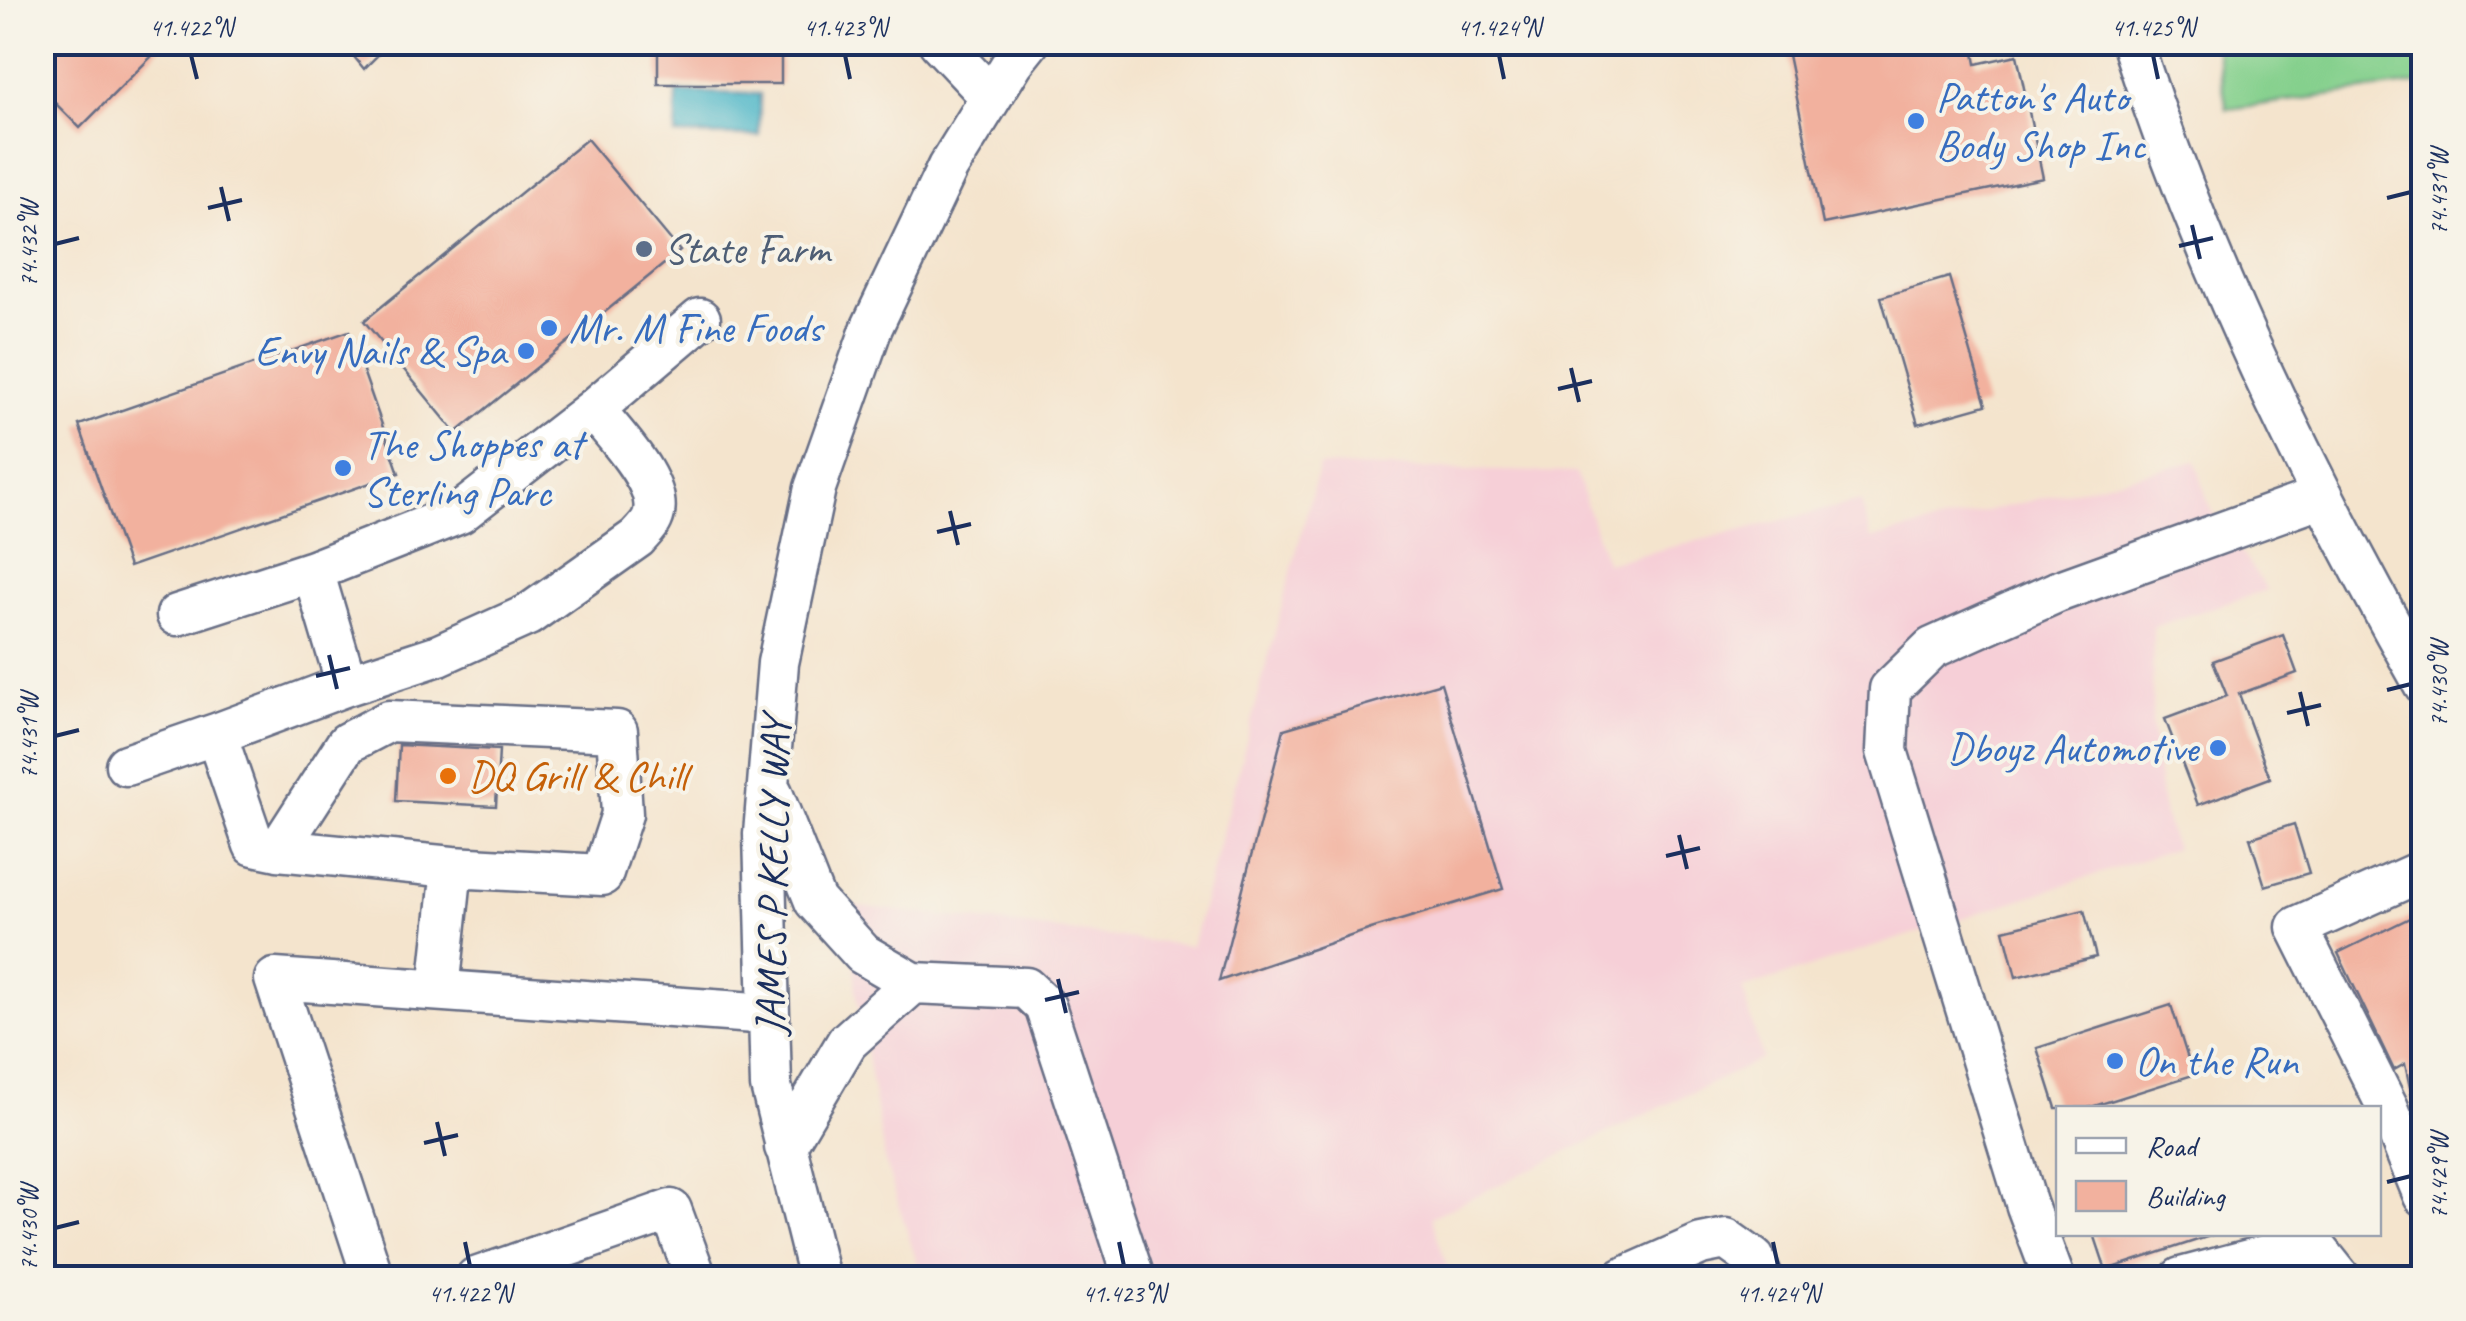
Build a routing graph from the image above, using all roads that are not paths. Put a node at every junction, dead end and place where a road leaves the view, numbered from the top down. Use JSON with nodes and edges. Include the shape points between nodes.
{"nodes":[{"id":1,"x":939,"y":42,"type":"edge"},
{"id":2,"x":2132,"y":42,"type":"edge"},
{"id":3,"x":1012,"y":49,"type":"edge"},
{"id":4,"x":991,"y":97,"type":"junction"},
{"id":5,"x":700,"y":319,"type":"dead end"},
{"id":6,"x":594,"y":409,"type":"junction"},
{"id":7,"x":2323,"y":496,"type":"junction"},
{"id":8,"x":313,"y":571,"type":"junction"},
{"id":9,"x":177,"y":615,"type":"dead end"},
{"id":10,"x":2424,"y":684,"type":"edge"},
{"id":11,"x":348,"y":685,"type":"junction"},
{"id":12,"x":216,"y":734,"type":"junction"},
{"id":13,"x":126,"y":765,"type":"dead end"},
{"id":14,"x":768,"y":782,"type":"junction"},
{"id":15,"x":278,"y":850,"type":"junction"},
{"id":16,"x":452,"y":867,"type":"junction"},
{"id":17,"x":2424,"y":870,"type":"edge"},
{"id":18,"x":913,"y":983,"type":"junction"},
{"id":19,"x":439,"y":990,"type":"junction"},
{"id":20,"x":769,"y":1014,"type":"junction"},
{"id":21,"x":785,"y":1147,"type":"junction"},
{"id":22,"x":2424,"y":1196,"type":"edge"},
{"id":23,"x":2043,"y":1201,"type":"edge"},
{"id":24,"x":2309,"y":1238,"type":"edge"},
{"id":25,"x":374,"y":1278,"type":"edge"},
{"id":26,"x":476,"y":1278,"type":"edge"},
{"id":27,"x":696,"y":1278,"type":"edge"},
{"id":28,"x":819,"y":1278,"type":"edge"},
{"id":29,"x":1134,"y":1278,"type":"edge"},
{"id":30,"x":1624,"y":1278,"type":"edge"},
{"id":31,"x":1762,"y":1278,"type":"edge"},
{"id":32,"x":2054,"y":1278,"type":"edge"},
{"id":33,"x":2181,"y":1278,"type":"edge"},
{"id":34,"x":2340,"y":1278,"type":"edge"}],
"edges":[{"from":1,"to":4,"type":"street"},
{"from":2,"to":7,"type":"street","via":[[2202,240]]},
{"from":3,"to":4,"type":"street","name":"JAMES P KELLY WAY"},
{"from":4,"to":14,"type":"street","name":"JAMES P KELLY WAY","via":[[948,167],[872,327],[815,488],[778,663]]},
{"from":5,"to":6,"type":"street"},
{"from":6,"to":8,"type":"street","via":[[460,514]]},
{"from":6,"to":11,"type":"street","via":[[646,474],[656,506],[652,522],[528,616]]},
{"from":7,"to":10,"type":"street"},
{"from":7,"to":23,"type":"street","via":[[2057,592],[1932,648],[1890,689],[1887,750]]},
{"from":8,"to":9,"type":"street"},
{"from":8,"to":11,"type":"street"},
{"from":11,"to":12,"type":"street"},
{"from":12,"to":13,"type":"street"},
{"from":12,"to":15,"type":"street","via":[[254,845]]},
{"from":14,"to":18,"type":"street","via":[[815,902],[863,954]]},
{"from":14,"to":20,"type":"street","name":"JAMES P KELLY WAY"},
{"from":15,"to":16,"type":"street"},
{"from":15,"to":16,"type":"street","via":[[346,744],[388,722],[617,731],[622,814],[602,876]]},
{"from":16,"to":19,"type":"street"},
{"from":17,"to":22,"type":"street","via":[[2297,926]]},
{"from":18,"to":21,"type":"street","via":[[847,1042]]},
{"from":18,"to":29,"type":"street","via":[[1026,988],[1045,1006]]},
{"from":19,"to":20,"type":"street"},
{"from":19,"to":25,"type":"street","via":[[276,979]]},
{"from":20,"to":21,"type":"street","name":"JAMES P KELLY WAY","via":[[771,1086]]},
{"from":21,"to":28,"type":"street","name":"JAMES P KELLY WAY"},
{"from":23,"to":32,"type":"street"},
{"from":24,"to":33,"type":"street"},
{"from":24,"to":34,"type":"street"},
{"from":26,"to":27,"type":"street","via":[[671,1210]]},
{"from":30,"to":31,"type":"street","via":[[1726,1238],[1754,1259]]}]}
